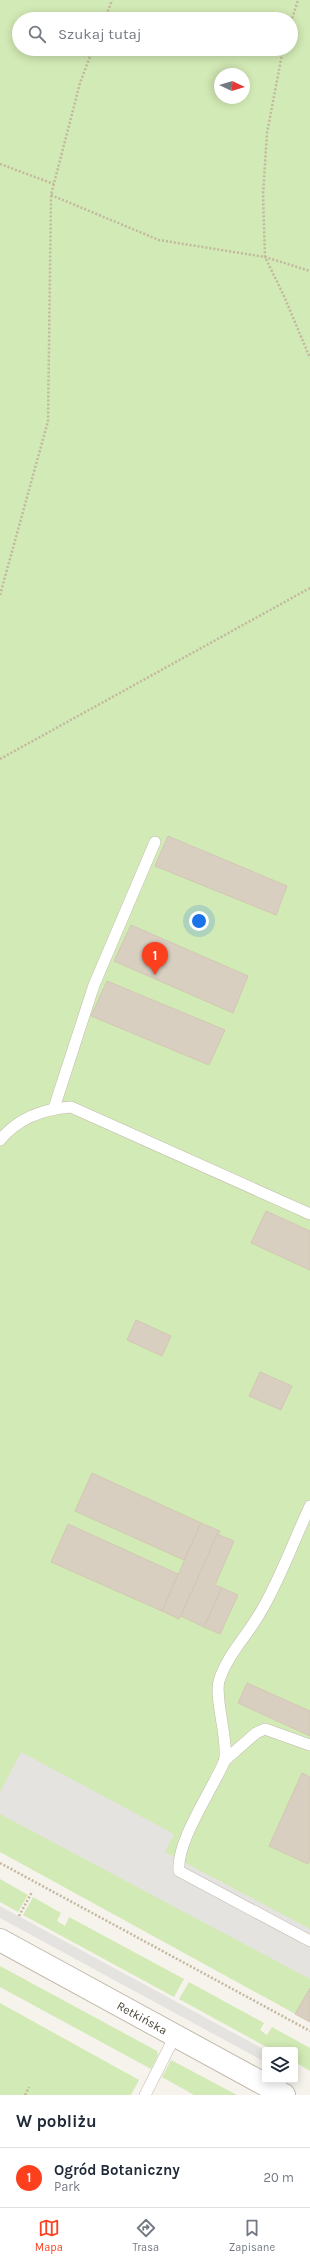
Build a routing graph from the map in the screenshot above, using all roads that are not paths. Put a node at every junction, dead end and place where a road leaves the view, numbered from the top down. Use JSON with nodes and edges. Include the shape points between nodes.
{"nodes":[{"id":1,"x":155,"y":842,"type":"dead end"},
{"id":2,"x":54,"y":1108,"type":"junction"},
{"id":3,"x":0,"y":1140,"type":"edge"},
{"id":4,"x":310,"y":1214,"type":"edge"},
{"id":5,"x":310,"y":1506,"type":"edge"},
{"id":6,"x":310,"y":1746,"type":"edge"},
{"id":7,"x":224,"y":1761,"type":"junction"},
{"id":8,"x":0,"y":1940,"type":"edge"},
{"id":9,"x":310,"y":1941,"type":"edge"},
{"id":10,"x":175,"y":2036,"type":"junction"},
{"id":11,"x":145,"y":2095,"type":"edge"},
{"id":12,"x":284,"y":2095,"type":"edge"}],
"edges":[{"from":1,"to":2,"type":"lane","via":[[94,985]]},
{"from":2,"to":3,"type":"lane","via":[[29,1116],[8,1130]]},
{"from":2,"to":4,"type":"lane","via":[[79,1110]]},
{"from":5,"to":7,"type":"lane","via":[[261,1613],[228,1661],[219,1682]]},
{"from":6,"to":7,"type":"lane","via":[[265,1729]]},
{"from":7,"to":9,"type":"lane","via":[[182,1850],[179,1871]]},
{"from":8,"to":10,"type":"street","name":"Retkińska"},
{"from":10,"to":11,"type":"lane"},
{"from":10,"to":12,"type":"street","name":"Retkińska"}]}
